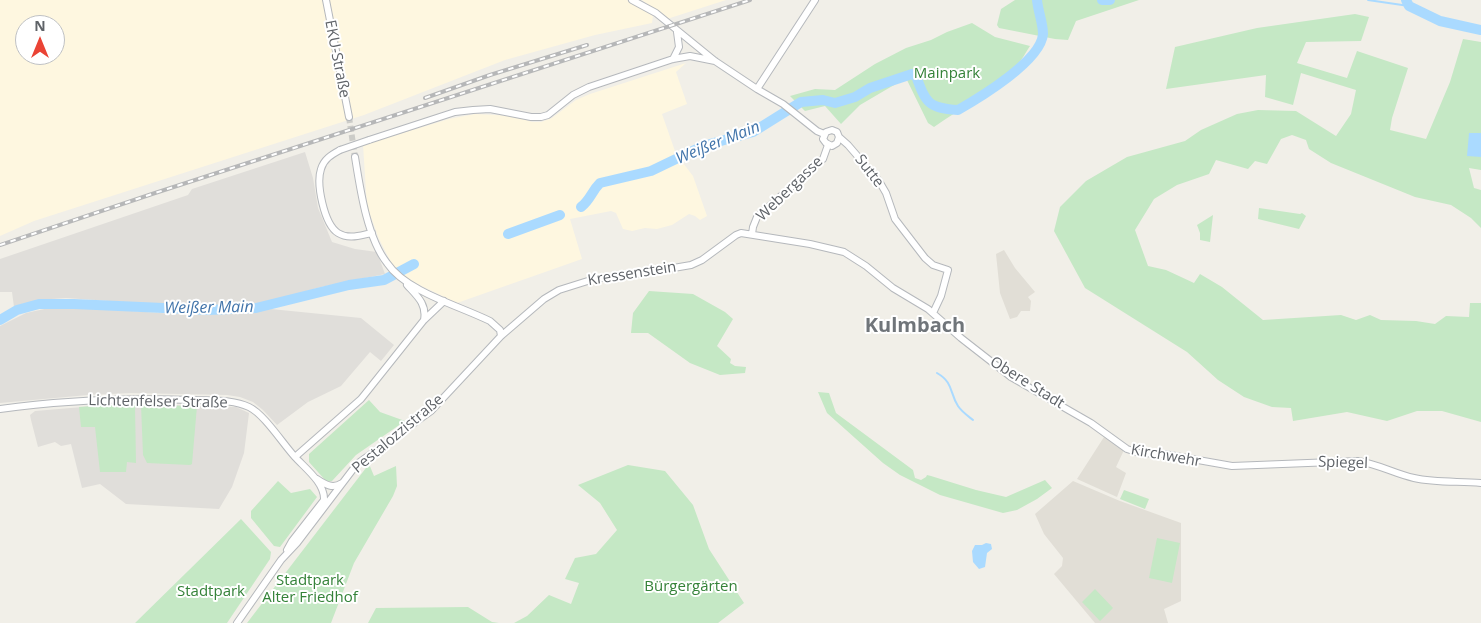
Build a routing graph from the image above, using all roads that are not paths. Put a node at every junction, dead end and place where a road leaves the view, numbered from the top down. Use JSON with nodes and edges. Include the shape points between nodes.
{"nodes":[{"id":1,"x":326,"y":0,"type":"edge"},
{"id":2,"x":632,"y":0,"type":"edge"},
{"id":3,"x":814,"y":0,"type":"edge"},
{"id":4,"x":677,"y":32,"type":"junction"},
{"id":5,"x":673,"y":59,"type":"junction"},
{"id":6,"x":715,"y":61,"type":"junction"},
{"id":7,"x":757,"y":89,"type":"junction"},
{"id":8,"x":349,"y":117,"type":"tunnel mouth"},
{"id":9,"x":824,"y":134,"type":"junction"},
{"id":10,"x":839,"y":137,"type":"junction"},
{"id":11,"x":828,"y":145,"type":"junction"},
{"id":12,"x":355,"y":157,"type":"tunnel mouth"},
{"id":13,"x":372,"y":233,"type":"junction"},
{"id":14,"x":752,"y":234,"type":"junction"},
{"id":15,"x":402,"y":279,"type":"junction"},
{"id":16,"x":444,"y":301,"type":"junction"},
{"id":17,"x":933,"y":313,"type":"junction"},
{"id":18,"x":424,"y":320,"type":"junction"},
{"id":19,"x":500,"y":336,"type":"junction"},
{"id":20,"x":0,"y":409,"type":"edge"},
{"id":21,"x":1100,"y":430,"type":"joint"},
{"id":22,"x":295,"y":457,"type":"junction"},
{"id":23,"x":1232,"y":466,"type":"joint"},
{"id":24,"x":314,"y":477,"type":"junction"},
{"id":25,"x":342,"y":483,"type":"junction"},
{"id":26,"x":1481,"y":483,"type":"edge"},
{"id":27,"x":324,"y":495,"type":"joint"},
{"id":28,"x":281,"y":560,"type":"junction"},
{"id":29,"x":237,"y":623,"type":"edge"}],
"edges":[{"from":1,"to":8,"type":"street","name":"EKU-Straße"},
{"from":2,"to":4,"type":"street","via":[[656,13]]},
{"from":3,"to":7,"type":"street"},
{"from":4,"to":5,"type":"street","via":[[679,47]]},
{"from":4,"to":6,"type":"street"},
{"from":5,"to":6,"type":"street","via":[[690,56]]},
{"from":5,"to":13,"type":"street","bridge":true,"via":[[589,87],[544,117],[490,109],[455,112],[340,150],[326,158],[319,179],[329,224],[339,234],[349,237]]},
{"from":6,"to":7,"type":"street"},
{"from":7,"to":9,"type":"street"},
{"from":9,"to":10,"type":"street","via":[[832,130]]},
{"from":9,"to":11,"type":"street","via":[[824,142]]},
{"from":10,"to":11,"type":"street","via":[[836,144]]},
{"from":10,"to":17,"type":"street","name":"Sutte","via":[[879,181],[895,220],[925,258],[932,265],[948,270]]},
{"from":11,"to":14,"type":"street","name":"Webergasse","via":[[823,159],[757,217]]},
{"from":12,"to":13,"type":"street"},
{"from":13,"to":15,"type":"street","via":[[385,262]]},
{"from":14,"to":17,"type":"street","name":"Obere Stadt","via":[[844,252]]},
{"from":14,"to":19,"type":"street","name":"Kressenstein","via":[[736,235],[691,265],[594,279],[559,290]]},
{"from":15,"to":16,"type":"street"},
{"from":15,"to":18,"type":"street","via":[[422,302]]},
{"from":16,"to":18,"type":"street"},
{"from":16,"to":19,"type":"street","via":[[490,322],[500,330]]},
{"from":17,"to":21,"type":"street","name":"Obere Stadt","via":[[1011,377]]},
{"from":18,"to":22,"type":"street","via":[[361,399]]},
{"from":19,"to":25,"type":"street","name":"Pestalozzistraße","via":[[431,411],[357,464]]},
{"from":20,"to":22,"type":"street","name":"Lichtenfelser Straße","via":[[82,400],[230,402],[251,408],[262,417]]},
{"from":21,"to":23,"type":"street","name":"Kirchwehr","via":[[1132,451]]},
{"from":22,"to":24,"type":"street","name":"Lichtenfelser Straße"},
{"from":23,"to":26,"type":"street","name":"Spiegel","via":[[1358,462],[1371,463],[1423,480]]},
{"from":24,"to":25,"type":"street","name":"Lichtenfelser Straße","via":[[331,486]]},
{"from":24,"to":27,"type":"street","name":"Lichtenfelser Straße"},
{"from":25,"to":28,"type":"street","name":"Pestalozzistraße"},
{"from":27,"to":28,"type":"street","name":"Pestalozzistraße","via":[[324,500]]},
{"from":28,"to":29,"type":"street","name":"Pestalozzistraße"}]}
